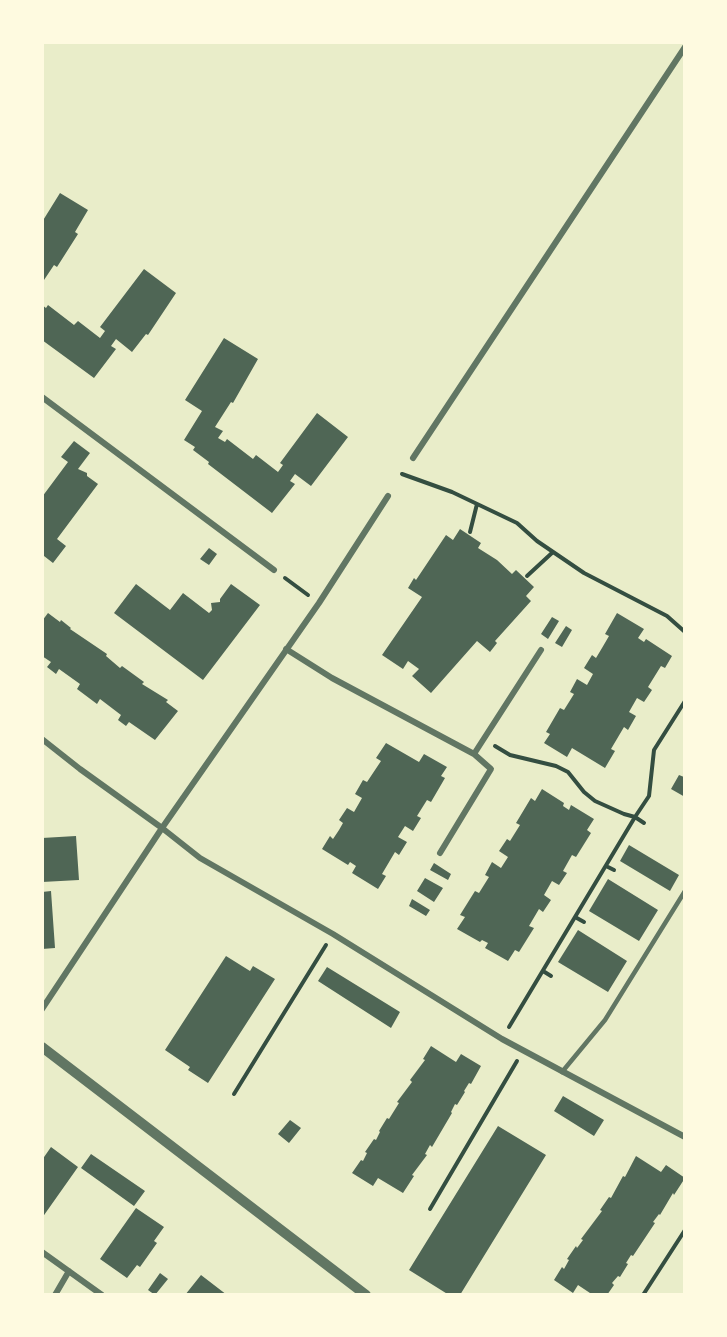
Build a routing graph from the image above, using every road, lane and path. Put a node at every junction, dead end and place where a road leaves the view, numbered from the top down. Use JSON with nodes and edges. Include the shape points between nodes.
{"nodes":[{"id":1,"x":685,"y":47,"type":"edge"},
{"id":2,"x":42,"y":397,"type":"edge"},
{"id":3,"x":413,"y":458,"type":"joint"},
{"id":4,"x":402,"y":474,"type":"junction"},
{"id":5,"x":388,"y":496,"type":"joint"},
{"id":6,"x":477,"y":504,"type":"junction"},
{"id":7,"x":470,"y":532,"type":"dead end"},
{"id":8,"x":553,"y":552,"type":"junction"},
{"id":9,"x":274,"y":570,"type":"joint"},
{"id":10,"x":526,"y":576,"type":"dead end"},
{"id":11,"x":319,"y":603,"type":"junction"},
{"id":12,"x":685,"y":632,"type":"edge"},
{"id":13,"x":286,"y":649,"type":"junction"},
{"id":14,"x":541,"y":650,"type":"dead end"},
{"id":15,"x":685,"y":701,"type":"edge"},
{"id":16,"x":42,"y":739,"type":"edge"},
{"id":17,"x":484,"y":740,"type":"junction"},
{"id":18,"x":474,"y":754,"type":"junction"},
{"id":19,"x":635,"y":818,"type":"junction"},
{"id":20,"x":644,"y":823,"type":"dead end"},
{"id":21,"x":162,"y":828,"type":"junction"},
{"id":22,"x":440,"y":853,"type":"dead end"},
{"id":23,"x":606,"y":866,"type":"junction"},
{"id":24,"x":614,"y":870,"type":"dead end"},
{"id":25,"x":685,"y":891,"type":"edge"},
{"id":26,"x":575,"y":917,"type":"junction"},
{"id":27,"x":584,"y":922,"type":"dead end"},
{"id":28,"x":333,"y":934,"type":"junction"},
{"id":29,"x":543,"y":971,"type":"junction"},
{"id":30,"x":551,"y":976,"type":"dead end"},
{"id":31,"x":42,"y":1010,"type":"edge"},
{"id":32,"x":502,"y":1039,"type":"junction"},
{"id":33,"x":42,"y":1047,"type":"edge"},
{"id":34,"x":523,"y":1050,"type":"junction"},
{"id":35,"x":562,"y":1072,"type":"junction"},
{"id":36,"x":234,"y":1094,"type":"dead end"},
{"id":37,"x":685,"y":1137,"type":"edge"},
{"id":38,"x":430,"y":1209,"type":"dead end"},
{"id":39,"x":685,"y":1230,"type":"edge"},
{"id":40,"x":42,"y":1252,"type":"edge"},
{"id":41,"x":69,"y":1271,"type":"junction"},
{"id":42,"x":55,"y":1295,"type":"edge"},
{"id":43,"x":102,"y":1295,"type":"edge"},
{"id":44,"x":366,"y":1295,"type":"edge"},
{"id":45,"x":643,"y":1295,"type":"edge"}],
"edges":[{"from":1,"to":3,"type":"street"},
{"from":2,"to":9,"type":"street"},
{"from":3,"to":4,"type":"path"},
{"from":4,"to":5,"type":"path"},
{"from":4,"to":6,"type":"path"},
{"from":5,"to":11,"type":"street"},
{"from":6,"to":7,"type":"path"},
{"from":6,"to":8,"type":"path","via":[[517,524]]},
{"from":8,"to":10,"type":"path"},
{"from":8,"to":12,"type":"path","via":[[584,573],[667,616]]},
{"from":9,"to":11,"type":"path"},
{"from":11,"to":13,"type":"street"},
{"from":13,"to":18,"type":"street"},
{"from":13,"to":21,"type":"street"},
{"from":14,"to":17,"type":"street"},
{"from":15,"to":19,"type":"path","via":[[654,750],[649,796]]},
{"from":16,"to":21,"type":"street"},
{"from":17,"to":18,"type":"street"},
{"from":17,"to":19,"type":"path","via":[[510,755],[568,772],[595,801]]},
{"from":18,"to":22,"type":"street","via":[[491,769]]},
{"from":19,"to":20,"type":"path"},
{"from":19,"to":23,"type":"path"},
{"from":21,"to":28,"type":"street","via":[[200,858]]},
{"from":21,"to":31,"type":"street"},
{"from":23,"to":24,"type":"path"},
{"from":23,"to":26,"type":"path"},
{"from":25,"to":35,"type":"lane","via":[[606,1020]]},
{"from":26,"to":27,"type":"path"},
{"from":26,"to":29,"type":"path"},
{"from":28,"to":32,"type":"street"},
{"from":28,"to":36,"type":"path"},
{"from":29,"to":30,"type":"path"},
{"from":29,"to":32,"type":"path"},
{"from":32,"to":34,"type":"street"},
{"from":33,"to":44,"type":"street"},
{"from":34,"to":35,"type":"street"},
{"from":34,"to":38,"type":"path"},
{"from":35,"to":37,"type":"street"},
{"from":39,"to":45,"type":"path"},
{"from":40,"to":41,"type":"street"},
{"from":41,"to":42,"type":"street"},
{"from":41,"to":43,"type":"street"}]}
